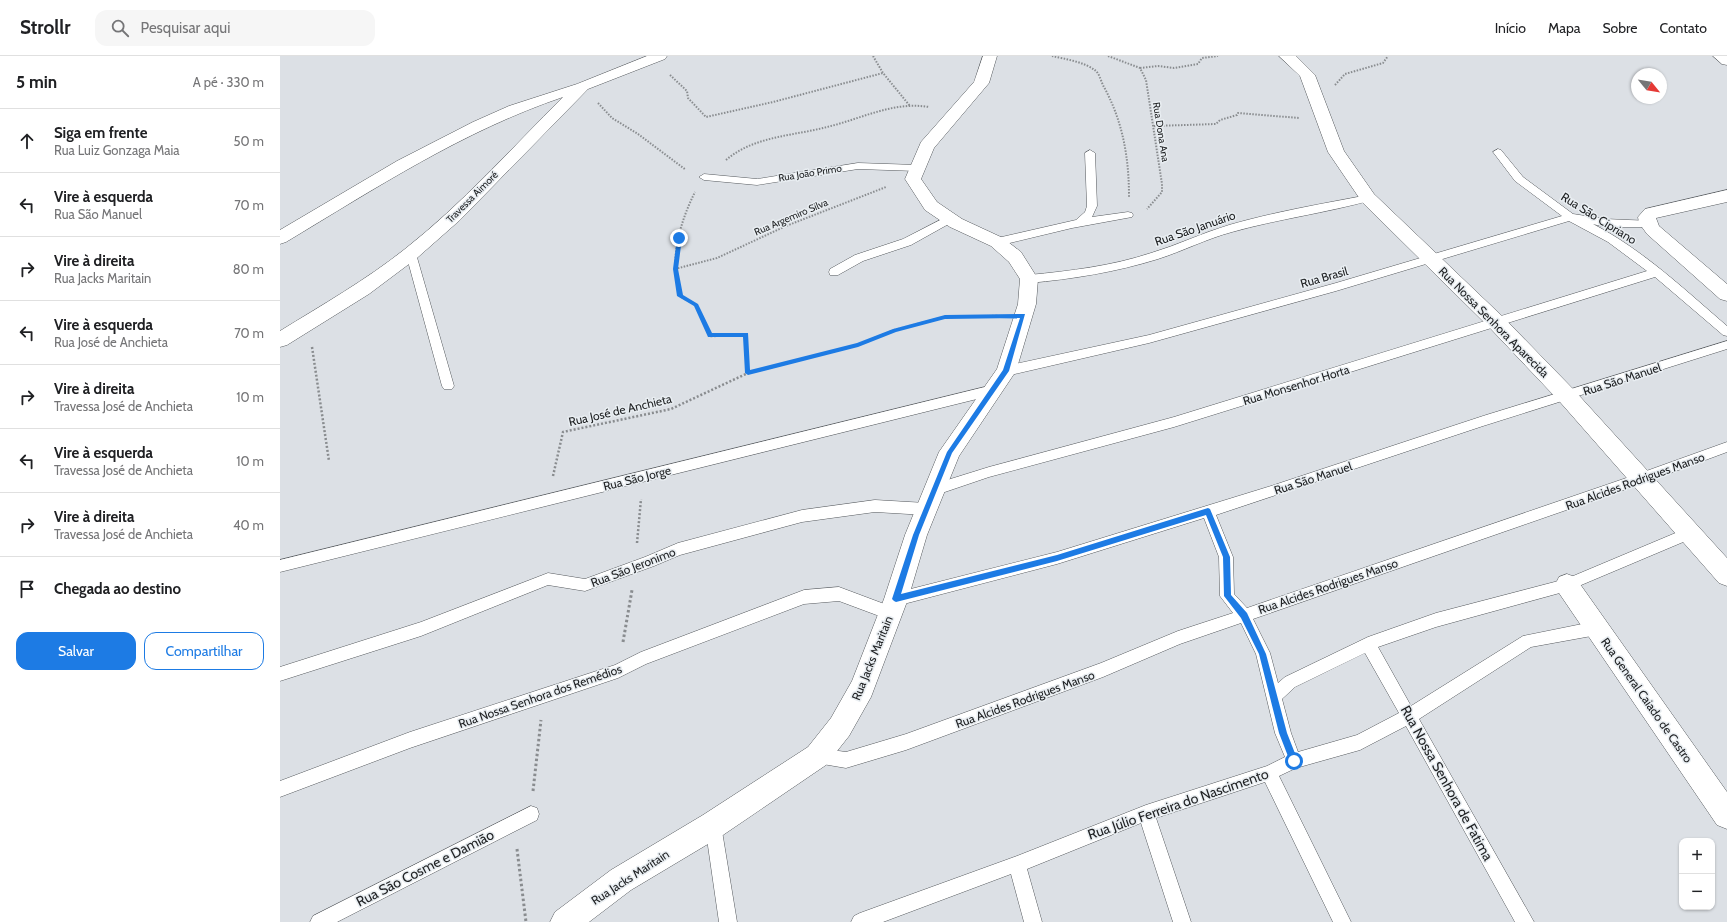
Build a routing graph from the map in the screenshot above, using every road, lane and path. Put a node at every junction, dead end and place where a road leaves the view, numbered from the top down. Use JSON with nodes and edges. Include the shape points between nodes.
{"nodes":[{"id":1,"x":873,"y":56,"type":"edge"},
{"id":2,"x":990,"y":56,"type":"edge"},
{"id":3,"x":1054,"y":56,"type":"edge"},
{"id":4,"x":1108,"y":56,"type":"edge"},
{"id":5,"x":1218,"y":56,"type":"edge"},
{"id":6,"x":1286,"y":56,"type":"edge"},
{"id":7,"x":1388,"y":56,"type":"edge"},
{"id":8,"x":1720,"y":56,"type":"edge"},
{"id":9,"x":657,"y":57,"type":"edge"},
{"id":10,"x":1727,"y":61,"type":"edge"},
{"id":11,"x":1140,"y":68,"type":"junction"},
{"id":12,"x":883,"y":73,"type":"junction"},
{"id":13,"x":582,"y":86,"type":"junction"},
{"id":14,"x":910,"y":106,"type":"junction"},
{"id":15,"x":1321,"y":113,"type":"junction"},
{"id":16,"x":955,"y":115,"type":"junction"},
{"id":17,"x":1154,"y":126,"type":"junction"},
{"id":18,"x":1498,"y":152,"type":"dead end"},
{"id":19,"x":1090,"y":153,"type":"dead end"},
{"id":20,"x":915,"y":174,"type":"junction"},
{"id":21,"x":709,"y":178,"type":"junction"},
{"id":22,"x":1727,"y":196,"type":"edge"},
{"id":23,"x":1368,"y":198,"type":"junction"},
{"id":24,"x":1128,"y":215,"type":"junction"},
{"id":25,"x":1570,"y":217,"type":"junction"},
{"id":26,"x":950,"y":219,"type":"junction"},
{"id":27,"x":1080,"y":222,"type":"junction"},
{"id":28,"x":1650,"y":227,"type":"junction"},
{"id":29,"x":280,"y":238,"type":"edge"},
{"id":30,"x":997,"y":242,"type":"junction"},
{"id":31,"x":411,"y":254,"type":"junction"},
{"id":32,"x":1431,"y":259,"type":"junction"},
{"id":33,"x":676,"y":269,"type":"junction"},
{"id":34,"x":834,"y":272,"type":"dead end"},
{"id":35,"x":1657,"y":272,"type":"junction"},
{"id":36,"x":1029,"y":279,"type":"junction"},
{"id":37,"x":1727,"y":294,"type":"edge"},
{"id":38,"x":1023,"y":316,"type":"junction"},
{"id":39,"x":308,"y":323,"type":"junction"},
{"id":40,"x":1497,"y":323,"type":"junction"},
{"id":41,"x":1727,"y":332,"type":"edge"},
{"id":42,"x":280,"y":340,"type":"edge"},
{"id":43,"x":1727,"y":345,"type":"edge"},
{"id":44,"x":748,"y":373,"type":"junction"},
{"id":45,"x":1000,"y":381,"type":"junction"},
{"id":46,"x":448,"y":386,"type":"dead end"},
{"id":47,"x":1567,"y":396,"type":"junction"},
{"id":48,"x":1727,"y":447,"type":"edge"},
{"id":49,"x":329,"y":461,"type":"dead end"},
{"id":50,"x":1641,"y":479,"type":"junction"},
{"id":51,"x":548,"y":500,"type":"junction"},
{"id":52,"x":929,"y":500,"type":"junction"},
{"id":53,"x":1208,"y":511,"type":"junction"},
{"id":54,"x":1690,"y":533,"type":"junction"},
{"id":55,"x":280,"y":566,"type":"edge"},
{"id":56,"x":1727,"y":575,"type":"edge"},
{"id":57,"x":1567,"y":585,"type":"junction"},
{"id":58,"x":893,"y":606,"type":"junction"},
{"id":59,"x":1244,"y":615,"type":"junction"},
{"id":60,"x":1597,"y":628,"type":"junction"},
{"id":61,"x":1368,"y":644,"type":"junction"},
{"id":62,"x":280,"y":674,"type":"edge"},
{"id":63,"x":544,"y":696,"type":"junction"},
{"id":64,"x":1273,"y":697,"type":"junction"},
{"id":65,"x":1409,"y":716,"type":"junction"},
{"id":66,"x":817,"y":756,"type":"junction"},
{"id":67,"x":1294,"y":761,"type":"junction"},
{"id":68,"x":1269,"y":773,"type":"junction"},
{"id":69,"x":280,"y":789,"type":"edge"},
{"id":70,"x":1146,"y":813,"type":"junction"},
{"id":71,"x":531,"y":814,"type":"joint"},
{"id":72,"x":1727,"y":815,"type":"edge"},
{"id":73,"x":514,"y":822,"type":"junction"},
{"id":74,"x":713,"y":825,"type":"junction"},
{"id":75,"x":1018,"y":864,"type":"junction"},
{"id":76,"x":871,"y":920,"type":"edge"},
{"id":77,"x":319,"y":922,"type":"edge"},
{"id":78,"x":526,"y":922,"type":"edge"},
{"id":79,"x":565,"y":922,"type":"edge"},
{"id":80,"x":728,"y":922,"type":"edge"},
{"id":81,"x":1033,"y":922,"type":"edge"},
{"id":82,"x":1182,"y":922,"type":"edge"},
{"id":83,"x":1342,"y":922,"type":"edge"},
{"id":84,"x":1525,"y":922,"type":"edge"}],
"edges":[{"from":1,"to":12,"type":"path"},
{"from":2,"to":16,"type":"street","via":[[981,83]]},
{"from":3,"to":24,"type":"path","via":[[1096,71],[1112,99],[1123,133],[1129,173]]},
{"from":4,"to":11,"type":"path"},
{"from":5,"to":11,"type":"path","via":[[1202,58],[1198,64],[1174,68]]},
{"from":6,"to":15,"type":"street","name":"Rua Nossa Senhora Aparecida","via":[[1307,75]]},
{"from":7,"to":15,"type":"path","via":[[1383,63],[1345,74]]},
{"from":8,"to":10,"type":"street"},
{"from":9,"to":12,"type":"path","via":[[706,117],[772,104],[817,89]]},
{"from":9,"to":13,"type":"street","name":"Travessa Aimoré"},
{"from":11,"to":17,"type":"path","name":"Rua Dona Ana","via":[[1146,80]]},
{"from":12,"to":14,"type":"path"},
{"from":13,"to":21,"type":"path","via":[[612,118],[684,169]]},
{"from":13,"to":29,"type":"street","via":[[479,124],[421,154]]},
{"from":13,"to":31,"type":"street","name":"Travessa Aimoré","via":[[454,216]]},
{"from":14,"to":16,"type":"path","via":[[922,105]]},
{"from":14,"to":21,"type":"path","via":[[865,116],[828,128],[782,135],[733,154]]},
{"from":15,"to":17,"type":"path","via":[[1238,113],[1216,124]]},
{"from":15,"to":23,"type":"street","name":"Rua Nossa Senhora Aparecida","via":[[1336,152]]},
{"from":16,"to":20,"type":"street","via":[[927,146]]},
{"from":17,"to":24,"type":"path","name":"Rua Dona Ana","via":[[1162,192],[1146,210]]},
{"from":18,"to":25,"type":"lane","name":"Rua São Cipriano","via":[[1519,179]]},
{"from":19,"to":27,"type":"lane","via":[[1092,206],[1090,213]]},
{"from":20,"to":21,"type":"lane","name":"Rua João Primo","via":[[858,166],[757,182]]},
{"from":20,"to":26,"type":"street","via":[[931,206]]},
{"from":20,"to":33,"type":"path","name":"Rua Argemiro Silva","via":[[786,226],[717,258]]},
{"from":21,"to":33,"type":"path","via":[[688,205],[679,238]]},
{"from":22,"to":28,"type":"street","via":[[1651,214],[1647,218]]},
{"from":23,"to":32,"type":"street","name":"Rua Nossa Senhora Aparecida"},
{"from":23,"to":36,"type":"lane","name":"Rua São Januário","via":[[1257,221],[1210,234],[1155,256],[1121,266],[1074,275]]},
{"from":24,"to":27,"type":"lane"},
{"from":25,"to":28,"type":"lane","name":"Rua Brasil"},
{"from":25,"to":32,"type":"lane","name":"Rua Brasil"},
{"from":25,"to":35,"type":"lane","name":"Rua São Cipriano","via":[[1612,238]]},
{"from":26,"to":30,"type":"street"},
{"from":26,"to":34,"type":"lane","via":[[907,242],[859,258]]},
{"from":27,"to":30,"type":"lane"},
{"from":28,"to":37,"type":"street"},
{"from":30,"to":36,"type":"street","via":[[1015,257]]},
{"from":31,"to":39,"type":"street","name":"Travessa Aimoré"},
{"from":31,"to":46,"type":"lane"},
{"from":32,"to":40,"type":"street","name":"Rua Nossa Senhora Aparecida"},
{"from":32,"to":45,"type":"lane","name":"Rua Brasil"},
{"from":33,"to":44,"type":"path","via":[[680,296],[696,305],[710,336],[746,334]]},
{"from":35,"to":40,"type":"lane","name":"Rua Monsenhor Horta"},
{"from":35,"to":41,"type":"lane","name":"Rua São Cipriano"},
{"from":36,"to":38,"type":"street","name":"Rua Jacks Maritain","via":[[1027,304]]},
{"from":38,"to":44,"type":"path","name":"Rua José de Anchieta","via":[[945,317],[895,330],[858,345]]},
{"from":38,"to":45,"type":"street","name":"Rua Jacks Maritain"},
{"from":39,"to":42,"type":"street","name":"Travessa Aimoré"},
{"from":39,"to":49,"type":"path"},
{"from":40,"to":47,"type":"street","name":"Rua Nossa Senhora Aparecida"},
{"from":40,"to":52,"type":"lane","name":"Rua Monsenhor Horta","via":[[1174,422],[989,472]]},
{"from":43,"to":47,"type":"lane","name":"Rua São Manuel"},
{"from":44,"to":51,"type":"path","name":"Rua José de Anchieta","via":[[671,409],[563,432]]},
{"from":45,"to":51,"type":"lane","name":"Rua São Jorge"},
{"from":45,"to":52,"type":"street","name":"Rua Jacks Maritain","via":[[950,452]]},
{"from":47,"to":50,"type":"street","name":"Rua Nossa Senhora Aparecida"},
{"from":47,"to":53,"type":"lane","name":"Rua São Manuel"},
{"from":48,"to":50,"type":"lane","name":"Rua Alcides Rodrigues Manso"},
{"from":50,"to":54,"type":"street","name":"Rua Nossa Senhora Aparecida"},
{"from":50,"to":59,"type":"lane","name":"Rua Alcides Rodrigues Manso"},
{"from":51,"to":55,"type":"lane","name":"Rua São Jorge"},
{"from":52,"to":58,"type":"street","name":"Rua Jacks Maritain"},
{"from":52,"to":62,"type":"lane","name":"Rua São Jeronimo","via":[[802,516],[678,549],[585,586],[548,579],[421,629]]},
{"from":53,"to":58,"type":"lane","name":"Rua São Manuel"},
{"from":53,"to":59,"type":"lane","via":[[1226,557],[1227,596]]},
{"from":54,"to":56,"type":"street","name":"Rua Nossa Senhora Aparecida"},
{"from":54,"to":57,"type":"lane"},
{"from":57,"to":60,"type":"street","name":"Rua General Caiado de Castro"},
{"from":57,"to":61,"type":"lane","via":[[1436,620]]},
{"from":58,"to":63,"type":"lane","name":"Rua Nossa Senhora dos Remédios","via":[[839,594],[804,597],[641,659],[618,671]]},
{"from":58,"to":66,"type":"street","name":"Rua Jacks Maritain","via":[[862,688],[840,727]]},
{"from":59,"to":64,"type":"lane","via":[[1263,654]]},
{"from":59,"to":66,"type":"lane","name":"Rua Alcides Rodrigues Manso","via":[[906,742],[846,760]]},
{"from":60,"to":65,"type":"lane","name":"Rua Júlio Ferreira do Nascimento","via":[[1528,641]]},
{"from":60,"to":72,"type":"street","name":"Rua General Caiado de Castro"},
{"from":61,"to":64,"type":"lane","via":[[1290,682]]},
{"from":61,"to":65,"type":"lane","name":"Rua Nossa Senhora de Fatima"},
{"from":63,"to":69,"type":"lane","name":"Rua Nossa Senhora dos Remédios","via":[[410,740]]},
{"from":63,"to":71,"type":"path"},
{"from":64,"to":67,"type":"lane"},
{"from":65,"to":67,"type":"lane","name":"Rua Júlio Ferreira do Nascimento","via":[[1360,742]]},
{"from":65,"to":84,"type":"lane","name":"Rua Nossa Senhora de Fatima"},
{"from":66,"to":74,"type":"street","name":"Rua Jacks Maritain"},
{"from":67,"to":68,"type":"lane","name":"Rua Júlio Ferreira do Nascimento"},
{"from":68,"to":70,"type":"lane","name":"Rua Júlio Ferreira do Nascimento"},
{"from":68,"to":83,"type":"lane"},
{"from":70,"to":75,"type":"lane","name":"Rua Júlio Ferreira do Nascimento"},
{"from":70,"to":82,"type":"lane"},
{"from":71,"to":73,"type":"lane","name":"Rua Sāo Cosme e Damiāo"},
{"from":73,"to":77,"type":"lane","name":"Rua Sāo Cosme e Damiāo"},
{"from":73,"to":78,"type":"path"},
{"from":74,"to":79,"type":"street","name":"Rua Jacks Maritain","via":[[621,880]]},
{"from":74,"to":80,"type":"lane"},
{"from":75,"to":76,"type":"lane","name":"Rua Júlio Ferreira do Nascimento"},
{"from":75,"to":81,"type":"lane"}]}
